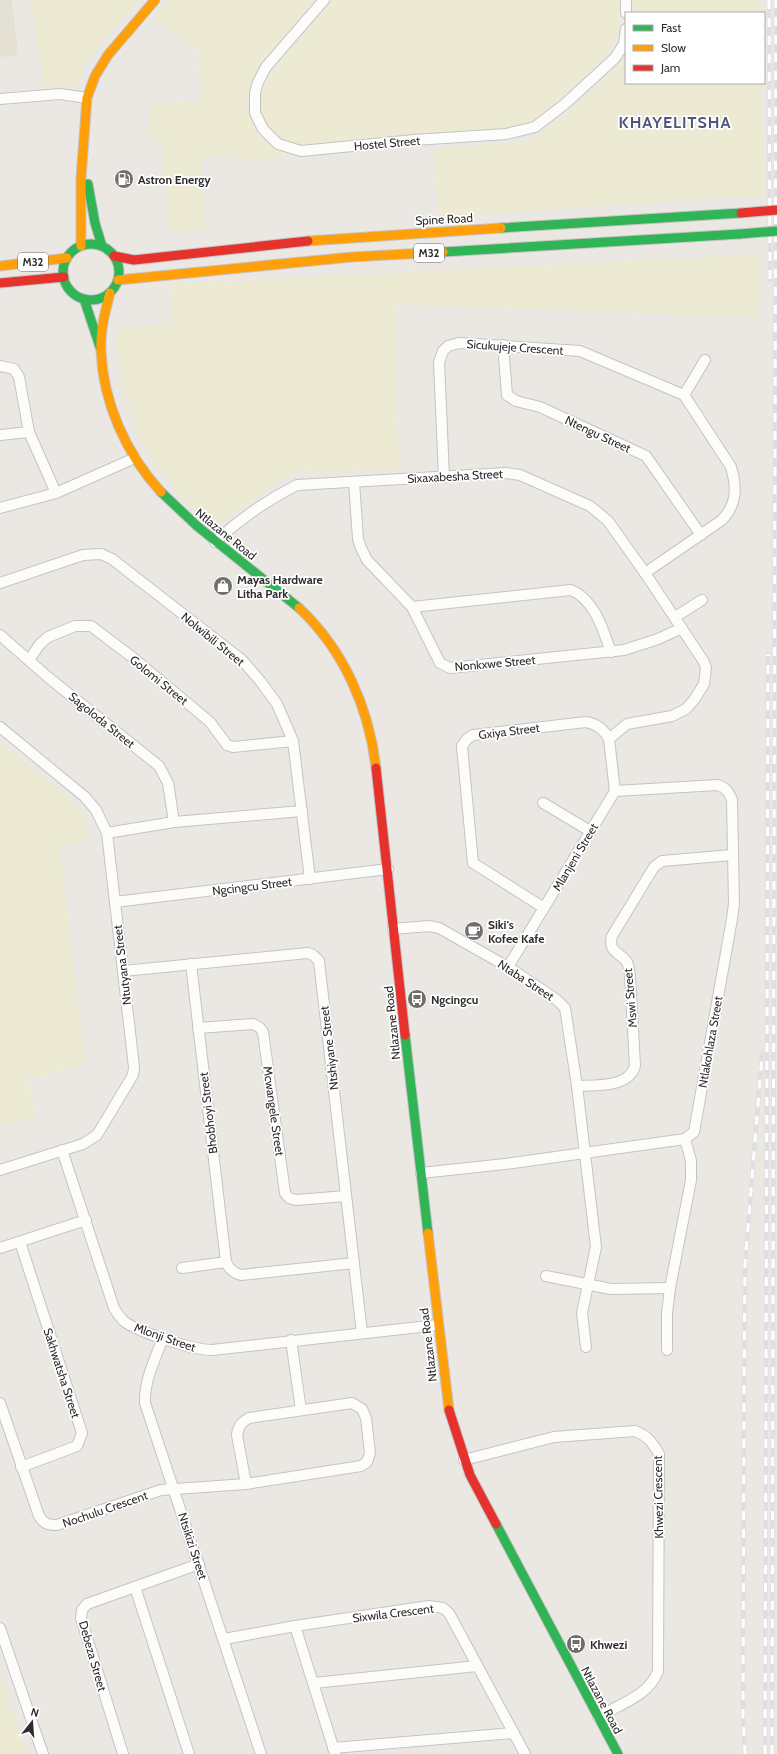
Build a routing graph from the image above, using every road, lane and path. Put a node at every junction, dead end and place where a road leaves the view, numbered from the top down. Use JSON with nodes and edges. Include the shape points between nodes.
{"nodes":[{"id":1,"x":155,"y":0,"type":"edge"},
{"id":2,"x":324,"y":0,"type":"edge"},
{"id":3,"x":626,"y":0,"type":"edge"},
{"id":4,"x":626,"y":12,"type":"edge"},
{"id":5,"x":625,"y":36,"type":"edge"},
{"id":6,"x":87,"y":98,"type":"junction"},
{"id":7,"x":0,"y":99,"type":"edge"},
{"id":8,"x":83,"y":166,"type":"junction"},
{"id":9,"x":777,"y":210,"type":"edge"},
{"id":10,"x":777,"y":231,"type":"edge"},
{"id":11,"x":81,"y":246,"type":"junction"},
{"id":12,"x":102,"y":246,"type":"junction"},
{"id":13,"x":114,"y":256,"type":"junction"},
{"id":14,"x":67,"y":258,"type":"junction"},
{"id":15,"x":0,"y":266,"type":"edge"},
{"id":16,"x":64,"y":277,"type":"junction"},
{"id":17,"x":118,"y":280,"type":"junction"},
{"id":18,"x":0,"y":283,"type":"edge"},
{"id":19,"x":110,"y":293,"type":"junction"},
{"id":20,"x":84,"y":299,"type":"junction"},
{"id":21,"x":503,"y":345,"type":"junction"},
{"id":22,"x":101,"y":350,"type":"junction"},
{"id":23,"x":705,"y":360,"type":"dead end"},
{"id":24,"x":0,"y":366,"type":"edge"},
{"id":25,"x":684,"y":395,"type":"junction"},
{"id":26,"x":29,"y":432,"type":"junction"},
{"id":27,"x":0,"y":435,"type":"edge"},
{"id":28,"x":135,"y":458,"type":"junction"},
{"id":29,"x":444,"y":477,"type":"junction"},
{"id":30,"x":354,"y":482,"type":"junction"},
{"id":31,"x":56,"y":493,"type":"junction"},
{"id":32,"x":0,"y":508,"type":"edge"},
{"id":33,"x":700,"y":535,"type":"junction"},
{"id":34,"x":215,"y":542,"type":"junction"},
{"id":35,"x":645,"y":573,"type":"junction"},
{"id":36,"x":0,"y":583,"type":"edge"},
{"id":37,"x":702,"y":600,"type":"dead end"},
{"id":38,"x":412,"y":607,"type":"junction"},
{"id":39,"x":675,"y":617,"type":"junction"},
{"id":40,"x":682,"y":628,"type":"junction"},
{"id":41,"x":0,"y":635,"type":"edge"},
{"id":42,"x":611,"y":652,"type":"junction"},
{"id":43,"x":29,"y":660,"type":"junction"},
{"id":44,"x":0,"y":727,"type":"edge"},
{"id":45,"x":609,"y":739,"type":"junction"},
{"id":46,"x":293,"y":741,"type":"junction"},
{"id":47,"x":615,"y":791,"type":"junction"},
{"id":48,"x":543,"y":803,"type":"dead end"},
{"id":49,"x":302,"y":811,"type":"junction"},
{"id":50,"x":174,"y":822,"type":"junction"},
{"id":51,"x":590,"y":831,"type":"junction"},
{"id":52,"x":107,"y":833,"type":"junction"},
{"id":53,"x":732,"y":855,"type":"junction"},
{"id":54,"x":388,"y":869,"type":"junction"},
{"id":55,"x":310,"y":879,"type":"junction"},
{"id":56,"x":115,"y":902,"type":"junction"},
{"id":57,"x":544,"y":908,"type":"junction"},
{"id":58,"x":393,"y":929,"type":"junction"},
{"id":59,"x":191,"y":964,"type":"junction"},
{"id":60,"x":508,"y":967,"type":"junction"},
{"id":61,"x":123,"y":971,"type":"junction"},
{"id":62,"x":198,"y":1028,"type":"junction"},
{"id":63,"x":577,"y":1086,"type":"junction"},
{"id":64,"x":685,"y":1139,"type":"junction"},
{"id":65,"x":62,"y":1150,"type":"junction"},
{"id":66,"x":585,"y":1153,"type":"junction"},
{"id":67,"x":0,"y":1170,"type":"edge"},
{"id":68,"x":421,"y":1173,"type":"junction"},
{"id":69,"x":346,"y":1196,"type":"junction"},
{"id":70,"x":86,"y":1220,"type":"junction"},
{"id":71,"x":20,"y":1242,"type":"junction"},
{"id":72,"x":0,"y":1248,"type":"edge"},
{"id":73,"x":226,"y":1262,"type":"junction"},
{"id":74,"x":354,"y":1263,"type":"junction"},
{"id":75,"x":182,"y":1268,"type":"dead end"},
{"id":76,"x":546,"y":1276,"type":"dead end"},
{"id":77,"x":587,"y":1285,"type":"junction"},
{"id":78,"x":670,"y":1288,"type":"junction"},
{"id":79,"x":438,"y":1325,"type":"junction"},
{"id":80,"x":362,"y":1333,"type":"junction"},
{"id":81,"x":163,"y":1338,"type":"junction"},
{"id":82,"x":291,"y":1340,"type":"junction"},
{"id":83,"x":586,"y":1348,"type":"dead end"},
{"id":84,"x":667,"y":1350,"type":"dead end"},
{"id":85,"x":0,"y":1404,"type":"edge"},
{"id":86,"x":301,"y":1410,"type":"junction"},
{"id":87,"x":464,"y":1460,"type":"junction"},
{"id":88,"x":21,"y":1467,"type":"junction"},
{"id":89,"x":246,"y":1484,"type":"junction"},
{"id":90,"x":175,"y":1488,"type":"junction"},
{"id":91,"x":199,"y":1564,"type":"junction"},
{"id":92,"x":135,"y":1587,"type":"junction"},
{"id":93,"x":295,"y":1626,"type":"junction"},
{"id":94,"x":0,"y":1628,"type":"edge"},
{"id":95,"x":224,"y":1639,"type":"junction"},
{"id":96,"x":477,"y":1666,"type":"junction"},
{"id":97,"x":314,"y":1682,"type":"junction"},
{"id":98,"x":598,"y":1717,"type":"junction"},
{"id":99,"x":514,"y":1732,"type":"junction"},
{"id":100,"x":334,"y":1751,"type":"edge"},
{"id":101,"x":43,"y":1754,"type":"edge"},
{"id":102,"x":123,"y":1754,"type":"edge"},
{"id":103,"x":189,"y":1754,"type":"edge"},
{"id":104,"x":261,"y":1754,"type":"edge"},
{"id":105,"x":525,"y":1754,"type":"edge"},
{"id":106,"x":618,"y":1754,"type":"edge"}],
"edges":[{"from":1,"to":6,"type":"street","via":[[108,55],[95,76]]},
{"from":2,"to":5,"type":"street","name":"Hostel Street","via":[[266,67],[255,94],[255,113],[263,129],[278,144],[301,151],[506,134],[535,127],[566,103],[615,58],[624,44]]},
{"from":3,"to":4,"type":"street"},
{"from":6,"to":7,"type":"street","via":[[60,94]]},
{"from":6,"to":8,"type":"street"},
{"from":8,"to":11,"type":"street"},
{"from":8,"to":12,"type":"street"},
{"from":9,"to":13,"type":"street","name":"Spine Road","number":"M32","bridge":true,"via":[[335,238],[134,260]]},
{"from":10,"to":17,"type":"street","number":"M32","bridge":true,"via":[[352,257]]},
{"from":11,"to":12,"type":"street"},
{"from":11,"to":14,"type":"street"},
{"from":12,"to":13,"type":"street","name":"Spine Road","number":"M32"},
{"from":13,"to":17,"type":"street","via":[[118,265]]},
{"from":14,"to":15,"type":"street","number":"M32"},
{"from":14,"to":16,"type":"street","number":"M32"},
{"from":16,"to":18,"type":"street","number":"M32"},
{"from":16,"to":20,"type":"street","number":"M32","via":[[73,294]]},
{"from":17,"to":19,"type":"street"},
{"from":19,"to":20,"type":"street","via":[[98,300]]},
{"from":19,"to":22,"type":"street","name":"Ntlazane Road"},
{"from":20,"to":22,"type":"street","name":"Ntlazane Road"},
{"from":21,"to":25,"type":"street","name":"Sicukujeje Crescent","via":[[580,351]]},
{"from":21,"to":29,"type":"street","name":"Sicukujeje Crescent","via":[[452,344],[440,357]]},
{"from":21,"to":33,"type":"street","name":"Ntengu Street","via":[[507,395],[516,401],[540,407],[646,456]]},
{"from":22,"to":28,"type":"street","name":"Ntlazane Road","via":[[111,405],[123,437]]},
{"from":23,"to":25,"type":"street"},
{"from":24,"to":26,"type":"street","via":[[14,369],[20,377]]},
{"from":25,"to":33,"type":"street","via":[[731,467],[735,480],[735,496],[730,512]]},
{"from":26,"to":27,"type":"street"},
{"from":26,"to":31,"type":"street"},
{"from":28,"to":31,"type":"street"},
{"from":28,"to":34,"type":"street","name":"Ntlazane Road","via":[[160,491]]},
{"from":29,"to":30,"type":"street","name":"Sixaxabesha Street"},
{"from":29,"to":35,"type":"street","name":"Sixaxabesha Street","via":[[506,473],[520,475],[590,506],[608,521]]},
{"from":30,"to":34,"type":"street","name":"Sixaxabesha Street","via":[[297,485],[243,518]]},
{"from":30,"to":38,"type":"street","name":"Nonkxwe Street","via":[[361,548],[367,560]]},
{"from":31,"to":32,"type":"street"},
{"from":33,"to":35,"type":"street"},
{"from":34,"to":54,"type":"street","name":"Ntlazane Road","via":[[309,618],[334,649],[345,668],[364,708],[369,728]]},
{"from":35,"to":39,"type":"street","name":"Sixaxabesha Street"},
{"from":36,"to":46,"type":"street","name":"Nolwibili Street","via":[[83,555],[101,554],[112,558],[242,660],[277,704]]},
{"from":37,"to":39,"type":"street"},
{"from":38,"to":42,"type":"street","name":"Nonkxwe Street","via":[[440,662],[450,668]]},
{"from":38,"to":42,"type":"street","via":[[571,590],[581,594],[600,621]]},
{"from":39,"to":40,"type":"street","name":"Sixaxabesha Street"},
{"from":40,"to":42,"type":"street","name":"Nonkxwe Street","via":[[658,639]]},
{"from":40,"to":45,"type":"street","name":"Sixaxabesha Street","via":[[706,668],[704,684],[694,700],[686,709],[672,716],[627,724]]},
{"from":41,"to":43,"type":"street","name":"Sagoloda Street"},
{"from":43,"to":46,"type":"street","name":"Golomi Street","via":[[48,637],[75,626],[91,626],[210,722],[227,745],[233,747]]},
{"from":43,"to":50,"type":"street","name":"Sagoloda Street","via":[[159,766],[168,783]]},
{"from":44,"to":52,"type":"street","name":"Ntutyana Street","via":[[85,797],[96,810]]},
{"from":45,"to":47,"type":"street"},
{"from":45,"to":57,"type":"street","name":"Gxiya Street","via":[[600,728],[586,722],[473,735],[462,746],[473,864]]},
{"from":46,"to":49,"type":"street","name":"Nolwibili Street"},
{"from":47,"to":51,"type":"street","name":"Mlanjeni Street"},
{"from":47,"to":53,"type":"street","name":"Ntlakohlaza Street","via":[[718,785],[726,788],[732,800]]},
{"from":48,"to":51,"type":"street"},
{"from":49,"to":50,"type":"street"},
{"from":49,"to":55,"type":"street","name":"Nolwibili Street"},
{"from":50,"to":52,"type":"street"},
{"from":51,"to":57,"type":"street","name":"Mlanjeni Street"},
{"from":52,"to":56,"type":"street","name":"Ntutyana Street"},
{"from":53,"to":63,"type":"street","name":"Mswi Street","via":[[662,861],[654,867],[610,941],[612,949],[628,964],[636,1066],[628,1077],[615,1083]]},
{"from":53,"to":64,"type":"street","name":"Ntlakohlaza Street","via":[[732,919],[694,1132]]},
{"from":54,"to":55,"type":"street","name":"Ngcingcu Street"},
{"from":54,"to":58,"type":"street","name":"Ntlazane Road"},
{"from":55,"to":56,"type":"street","name":"Ngcingcu Street"},
{"from":56,"to":61,"type":"street","name":"Ntutyana Street"},
{"from":57,"to":60,"type":"street","name":"Mlanjeni Street"},
{"from":58,"to":60,"type":"street","name":"Ntaba Street","via":[[429,926],[439,928]]},
{"from":58,"to":68,"type":"street","name":"Ntlazane Road"},
{"from":59,"to":61,"type":"street","name":"Ntshiyane Street"},
{"from":59,"to":62,"type":"street","name":"Bhobhoyi Street"},
{"from":59,"to":69,"type":"street","name":"Ntshiyane Street","via":[[308,953],[319,961]]},
{"from":60,"to":63,"type":"street","name":"Ntaba Street","via":[[565,1008]]},
{"from":61,"to":65,"type":"street","name":"Ntutyana Street","via":[[133,1075],[97,1135],[83,1144]]},
{"from":62,"to":69,"type":"street","name":"Mcwangele Street","via":[[253,1024],[264,1032],[285,1193],[289,1198],[296,1200]]},
{"from":62,"to":73,"type":"street","name":"Bhobhoyi Street"},
{"from":63,"to":66,"type":"street","name":"Ntaba Street"},
{"from":64,"to":66,"type":"street"},
{"from":64,"to":78,"type":"street","via":[[691,1161],[691,1180]]},
{"from":65,"to":67,"type":"street","name":"Ntutyana Street"},
{"from":65,"to":70,"type":"street","name":"Mlonji Street"},
{"from":66,"to":68,"type":"street"},
{"from":66,"to":77,"type":"street","name":"Ntaba Street","via":[[596,1247]]},
{"from":68,"to":79,"type":"street","name":"Ntlazane Road"},
{"from":69,"to":74,"type":"street","name":"Ntshiyane Street"},
{"from":70,"to":71,"type":"street"},
{"from":70,"to":81,"type":"street","name":"Mlonji Street","via":[[116,1312],[131,1326]]},
{"from":71,"to":72,"type":"street"},
{"from":71,"to":88,"type":"street","name":"Sakhwatsha Street","via":[[82,1433],[77,1446]]},
{"from":73,"to":74,"type":"street","via":[[232,1271],[241,1275]]},
{"from":73,"to":75,"type":"street"},
{"from":74,"to":80,"type":"street","name":"Ntshiyane Street"},
{"from":76,"to":77,"type":"street"},
{"from":77,"to":78,"type":"street","via":[[611,1289]]},
{"from":77,"to":83,"type":"street","name":"Ntaba Street","via":[[582,1313]]},
{"from":78,"to":84,"type":"street"},
{"from":79,"to":80,"type":"street","name":"Mlonji Street"},
{"from":79,"to":87,"type":"street","name":"Ntlazane Road","via":[[447,1404]]},
{"from":80,"to":82,"type":"street","name":"Mlonji Street"},
{"from":81,"to":82,"type":"street","name":"Mlonji Street","via":[[204,1350]]},
{"from":81,"to":90,"type":"street","name":"Ntsikizi Street","via":[[147,1384],[145,1398]]},
{"from":82,"to":86,"type":"street"},
{"from":85,"to":88,"type":"street","name":"Nochulu Crescent"},
{"from":86,"to":89,"type":"street","via":[[249,1418],[240,1424],[237,1435]]},
{"from":86,"to":89,"type":"street","via":[[352,1403],[357,1405],[366,1418],[370,1453],[367,1462],[361,1466]]},
{"from":87,"to":98,"type":"street","name":"Ntlazane Road"},
{"from":87,"to":98,"type":"street","name":"Khwezi Crescent","via":[[554,1437],[635,1431],[646,1435],[659,1454],[658,1671],[644,1692]]},
{"from":88,"to":90,"type":"street","name":"Nochulu Crescent","via":[[39,1516],[43,1522],[50,1525],[57,1525],[161,1490]]},
{"from":89,"to":90,"type":"street"},
{"from":90,"to":91,"type":"street","name":"Ntsikizi Street"},
{"from":91,"to":92,"type":"street","name":"Debeza Street"},
{"from":91,"to":95,"type":"street","name":"Ntsikizi Street"},
{"from":92,"to":102,"type":"street","name":"Debeza Street","via":[[87,1604],[82,1610],[81,1618]]},
{"from":92,"to":103,"type":"street"},
{"from":93,"to":95,"type":"street","name":"Sixwila Crescent"},
{"from":93,"to":96,"type":"street","name":"Sixwila Crescent","via":[[429,1606],[443,1608],[449,1613]]},
{"from":93,"to":97,"type":"street"},
{"from":94,"to":101,"type":"street"},
{"from":95,"to":104,"type":"street","name":"Ntsikizi Street"},
{"from":96,"to":97,"type":"street"},
{"from":96,"to":99,"type":"street","name":"Sixwila Crescent"},
{"from":97,"to":100,"type":"street"},
{"from":98,"to":106,"type":"street","name":"Ntlazane Road"},
{"from":99,"to":100,"type":"street"},
{"from":99,"to":105,"type":"street","name":"Sixwila Crescent"}]}
